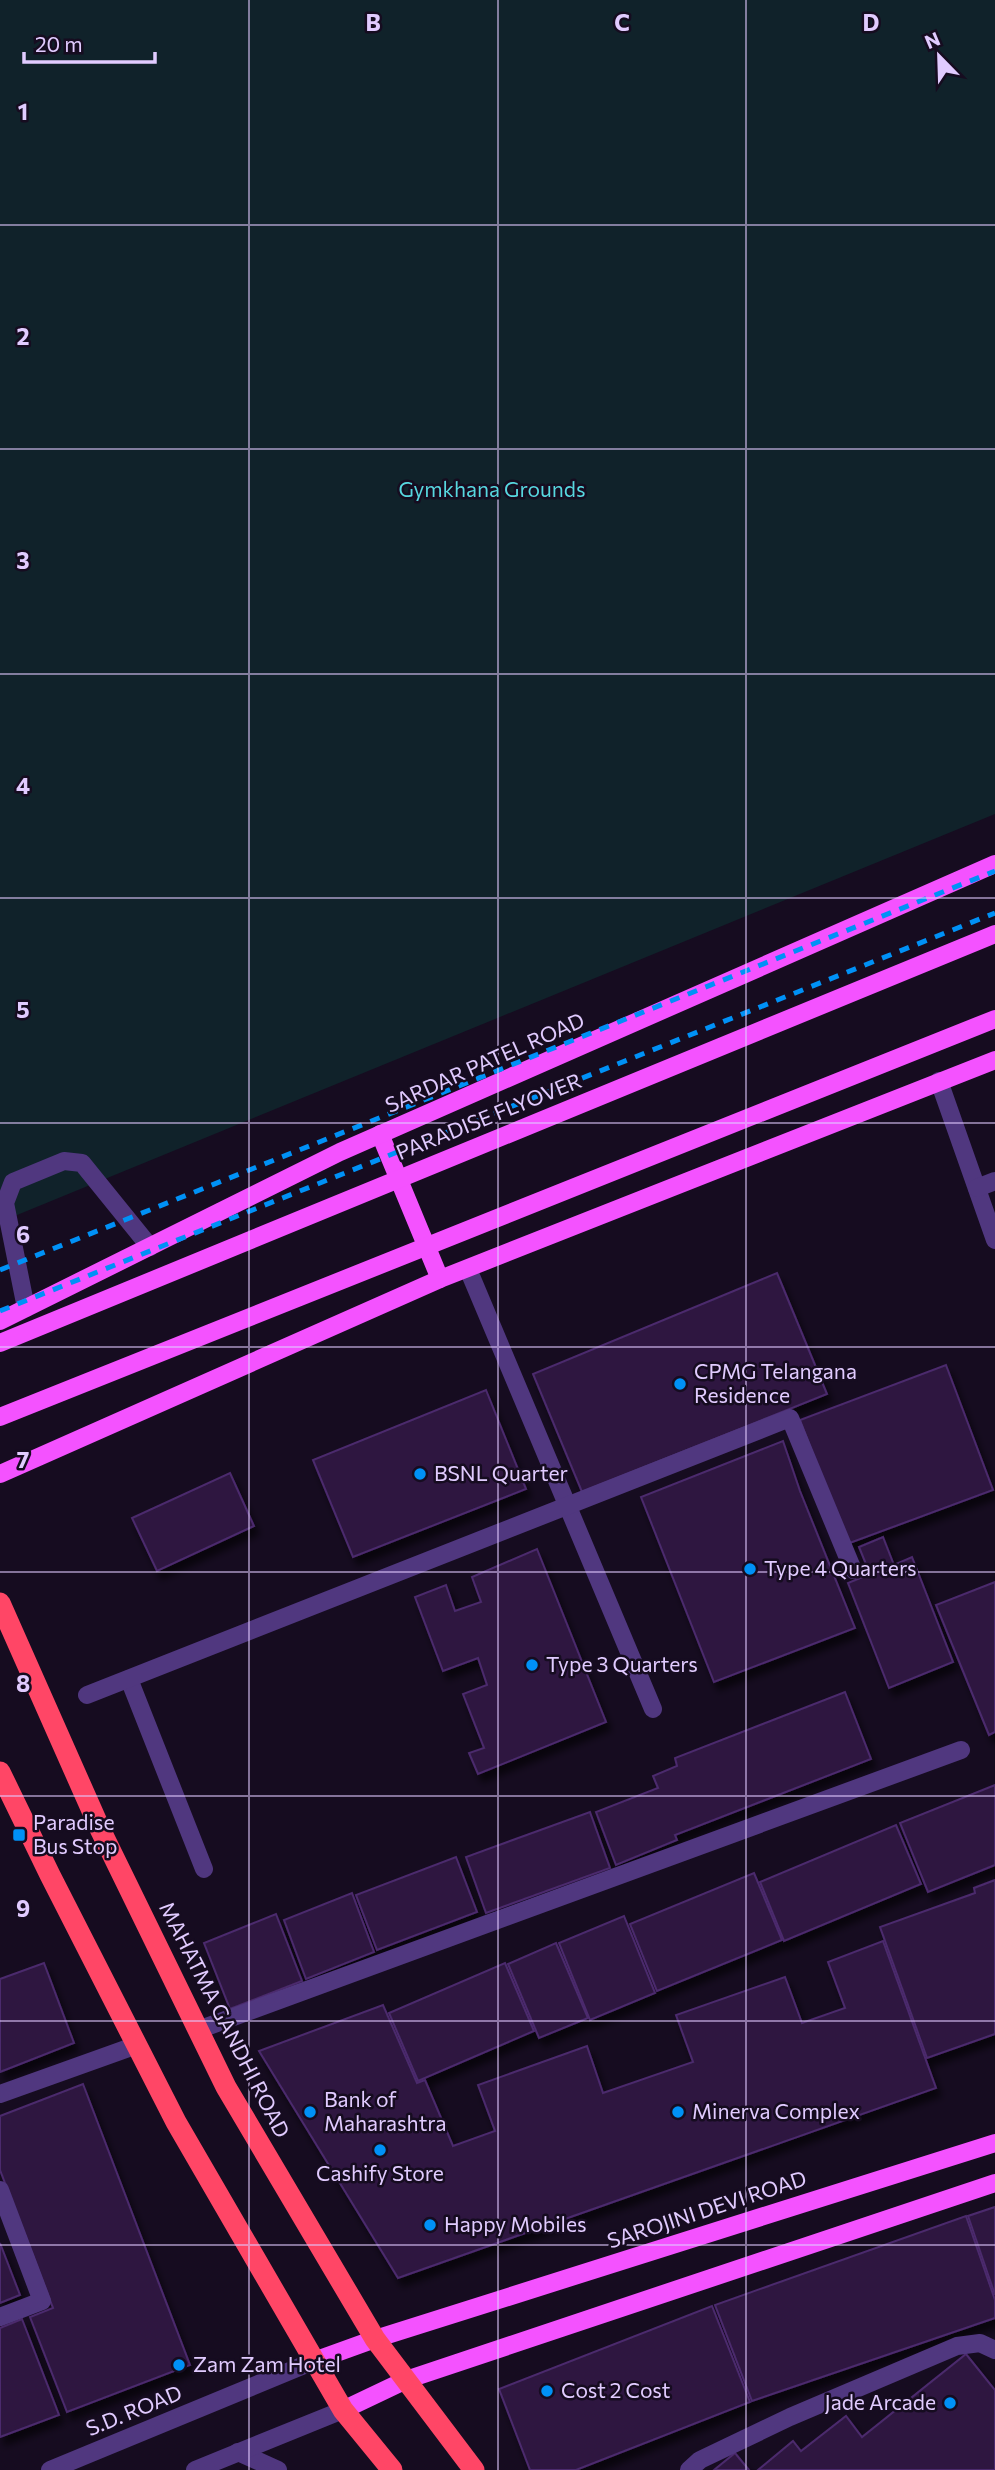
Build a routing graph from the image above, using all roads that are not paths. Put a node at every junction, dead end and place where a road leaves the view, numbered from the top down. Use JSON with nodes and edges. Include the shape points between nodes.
{"nodes":[{"id":1,"x":995,"y":864,"type":"edge"},
{"id":2,"x":995,"y":934,"type":"edge"},
{"id":3,"x":995,"y":1019,"type":"edge"},
{"id":4,"x":995,"y":1060,"type":"edge"},
{"id":5,"x":939,"y":1081,"type":"junction"},
{"id":6,"x":380,"y":1134,"type":"junction"},
{"id":7,"x":995,"y":1181,"type":"edge"},
{"id":8,"x":977,"y":1188,"type":"junction"},
{"id":9,"x":995,"y":1240,"type":"edge"},
{"id":10,"x":150,"y":1247,"type":"junction"},
{"id":11,"x":468,"y":1269,"type":"junction"},
{"id":12,"x":440,"y":1279,"type":"junction"},
{"id":13,"x":26,"y":1308,"type":"junction"},
{"id":14,"x":0,"y":1321,"type":"edge"},
{"id":15,"x":0,"y":1343,"type":"edge"},
{"id":16,"x":0,"y":1417,"type":"edge"},
{"id":17,"x":0,"y":1474,"type":"edge"},
{"id":18,"x":568,"y":1505,"type":"junction"},
{"id":19,"x":853,"y":1570,"type":"dead end"},
{"id":20,"x":0,"y":1603,"type":"edge"},
{"id":21,"x":129,"y":1679,"type":"junction"},
{"id":22,"x":87,"y":1695,"type":"dead end"},
{"id":23,"x":653,"y":1709,"type":"dead end"},
{"id":24,"x":961,"y":1749,"type":"dead end"},
{"id":25,"x":0,"y":1772,"type":"edge"},
{"id":26,"x":204,"y":1869,"type":"dead end"},
{"id":27,"x":198,"y":2030,"type":"junction"},
{"id":28,"x":137,"y":2045,"type":"junction"},
{"id":29,"x":0,"y":2094,"type":"edge"},
{"id":30,"x":995,"y":2143,"type":"edge"},
{"id":31,"x":995,"y":2183,"type":"edge"},
{"id":32,"x":0,"y":2190,"type":"edge"},
{"id":33,"x":0,"y":2316,"type":"edge"},
{"id":34,"x":375,"y":2339,"type":"junction"},
{"id":35,"x":995,"y":2350,"type":"edge"},
{"id":36,"x":314,"y":2361,"type":"junction"},
{"id":37,"x":406,"y":2380,"type":"junction"},
{"id":38,"x":343,"y":2410,"type":"junction"},
{"id":39,"x":238,"y":2452,"type":"junction"},
{"id":40,"x":50,"y":2470,"type":"edge"},
{"id":41,"x":195,"y":2470,"type":"edge"},
{"id":42,"x":278,"y":2470,"type":"edge"},
{"id":43,"x":391,"y":2470,"type":"edge"},
{"id":44,"x":474,"y":2470,"type":"edge"},
{"id":45,"x":689,"y":2470,"type":"edge"}],
"edges":[{"from":1,"to":6,"type":"main road","name":"SARDAR PATEL ROAD"},
{"from":2,"to":15,"type":"main road","name":"PARADISE FLYOVER","bridge":true},
{"from":3,"to":16,"type":"main road","bridge":true},
{"from":4,"to":5,"type":"main road"},
{"from":5,"to":8,"type":"street"},
{"from":5,"to":11,"type":"main road"},
{"from":6,"to":10,"type":"main road","name":"SARDAR PATEL ROAD"},
{"from":6,"to":12,"type":"main road"},
{"from":7,"to":8,"type":"street"},
{"from":8,"to":9,"type":"street"},
{"from":10,"to":13,"type":"main road","name":"SARDAR PATEL ROAD"},
{"from":10,"to":13,"type":"street","via":[[82,1163],[64,1161],[13,1182],[5,1203]]},
{"from":11,"to":12,"type":"main road"},
{"from":11,"to":18,"type":"street"},
{"from":12,"to":17,"type":"main road"},
{"from":13,"to":14,"type":"main road","name":"SARDAR PATEL ROAD"},
{"from":18,"to":19,"type":"street","via":[[790,1418]]},
{"from":18,"to":21,"type":"street"},
{"from":18,"to":23,"type":"street"},
{"from":20,"to":27,"type":"highway","name":"MAHATMA GANDHI ROAD","via":[[101,1831]]},
{"from":21,"to":22,"type":"street"},
{"from":21,"to":26,"type":"street"},
{"from":24,"to":27,"type":"street"},
{"from":25,"to":28,"type":"highway"},
{"from":27,"to":34,"type":"highway","name":"MAHATMA GANDHI ROAD","via":[[226,2087]]},
{"from":28,"to":29,"type":"street"},
{"from":28,"to":36,"type":"highway","via":[[188,2144]]},
{"from":30,"to":34,"type":"main road","name":"SAROJINI DEVI ROAD"},
{"from":31,"to":37,"type":"main road"},
{"from":32,"to":33,"type":"street","via":[[42,2301]]},
{"from":34,"to":36,"type":"main road","name":"SAROJINI DEVI ROAD"},
{"from":34,"to":37,"type":"highway","name":"MAHATMA GANDHI ROAD"},
{"from":35,"to":45,"type":"street","via":[[980,2343],[957,2346],[790,2417],[700,2460]]},
{"from":36,"to":38,"type":"highway"},
{"from":36,"to":40,"type":"street","name":"S.D. ROAD"},
{"from":37,"to":38,"type":"main road"},
{"from":37,"to":44,"type":"highway","name":"MAHATMA GANDHI ROAD"},
{"from":38,"to":39,"type":"street"},
{"from":38,"to":43,"type":"highway"},
{"from":39,"to":41,"type":"street"},
{"from":39,"to":42,"type":"street"}]}
